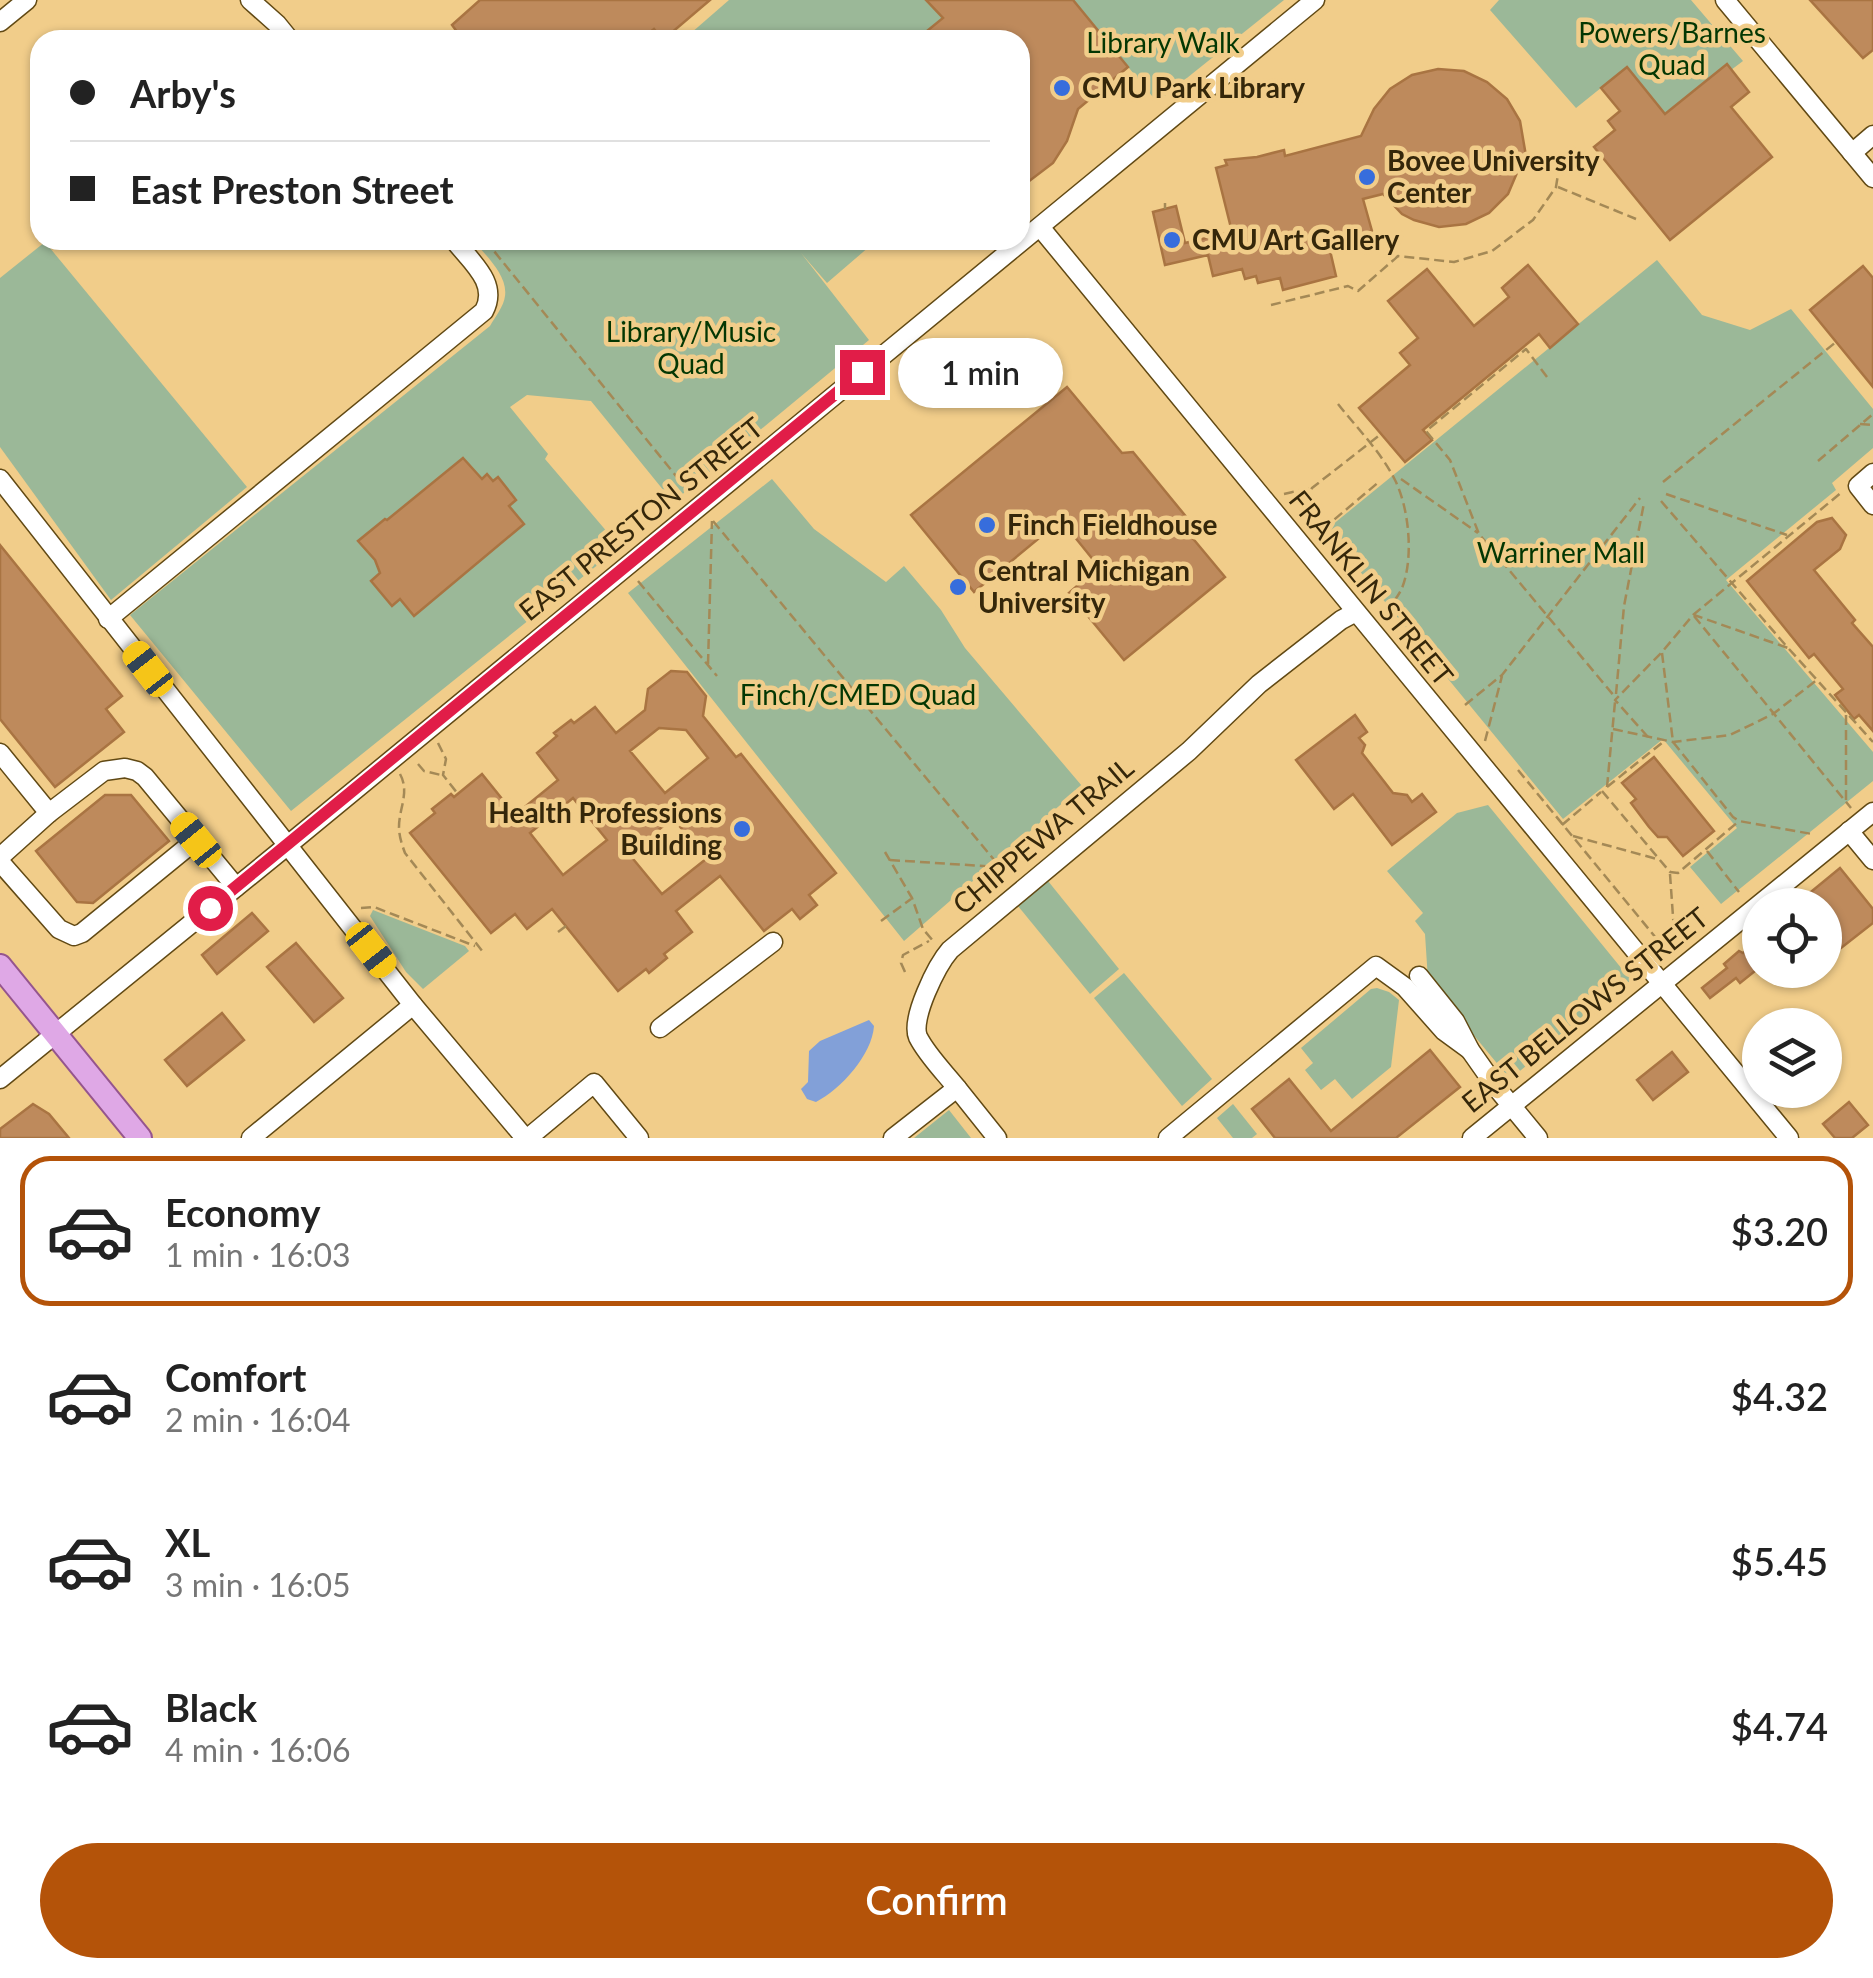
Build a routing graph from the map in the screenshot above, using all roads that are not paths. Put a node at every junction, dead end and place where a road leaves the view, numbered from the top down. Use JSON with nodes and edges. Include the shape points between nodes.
{"nodes":[{"id":1,"x":27,"y":0,"type":"edge"},
{"id":2,"x":250,"y":0,"type":"edge"},
{"id":3,"x":1315,"y":0,"type":"edge"},
{"id":4,"x":1724,"y":0,"type":"edge"},
{"id":5,"x":0,"y":22,"type":"edge"},
{"id":6,"x":281,"y":30,"type":"edge"},
{"id":7,"x":1873,"y":135,"type":"edge"},
{"id":8,"x":1852,"y":152,"type":"junction"},
{"id":9,"x":1873,"y":178,"type":"edge"},
{"id":10,"x":1040,"y":227,"type":"junction"},
{"id":11,"x":1030,"y":235,"type":"edge"},
{"id":12,"x":462,"y":250,"type":"edge"},
{"id":13,"x":1012,"y":250,"type":"edge"},
{"id":14,"x":1873,"y":474,"type":"edge"},
{"id":15,"x":1,"y":484,"type":"edge"},
{"id":16,"x":1873,"y":505,"type":"edge"},
{"id":17,"x":1356,"y":612,"type":"junction"},
{"id":18,"x":108,"y":618,"type":"junction"},
{"id":19,"x":0,"y":753,"type":"edge"},
{"id":20,"x":1873,"y":812,"type":"edge"},
{"id":21,"x":49,"y":814,"type":"junction"},
{"id":22,"x":1849,"y":831,"type":"junction"},
{"id":23,"x":196,"y":840,"type":"junction"},
{"id":24,"x":288,"y":845,"type":"junction"},
{"id":25,"x":0,"y":859,"type":"edge"},
{"id":26,"x":1873,"y":860,"type":"edge"},
{"id":27,"x":236,"y":887,"type":"junction"},
{"id":28,"x":774,"y":942,"type":"dead end"},
{"id":29,"x":0,"y":966,"type":"edge"},
{"id":30,"x":1661,"y":983,"type":"junction"},
{"id":31,"x":414,"y":1005,"type":"junction"},
{"id":32,"x":660,"y":1028,"type":"dead end"},
{"id":33,"x":56,"y":1036,"type":"junction"},
{"id":34,"x":0,"y":1079,"type":"edge"},
{"id":35,"x":957,"y":1088,"type":"junction"},
{"id":36,"x":1511,"y":1104,"type":"junction"},
{"id":37,"x":140,"y":1138,"type":"edge"},
{"id":38,"x":251,"y":1138,"type":"edge"},
{"id":39,"x":527,"y":1138,"type":"edge"},
{"id":40,"x":639,"y":1138,"type":"edge"},
{"id":41,"x":892,"y":1138,"type":"edge"},
{"id":42,"x":997,"y":1138,"type":"edge"},
{"id":43,"x":1168,"y":1138,"type":"edge"},
{"id":44,"x":1472,"y":1138,"type":"edge"},
{"id":45,"x":1538,"y":1138,"type":"edge"},
{"id":46,"x":1788,"y":1138,"type":"edge"}],
"edges":[{"from":1,"to":5,"type":"street"},
{"from":2,"to":6,"type":"street"},
{"from":3,"to":10,"type":"street","name":"EAST PRESTON STREET"},
{"from":4,"to":8,"type":"street"},
{"from":7,"to":8,"type":"street"},
{"from":8,"to":9,"type":"street"},
{"from":10,"to":11,"type":"street","name":"EAST PRESTON STREET"},
{"from":10,"to":17,"type":"street","name":"FRANKLIN STREET"},
{"from":12,"to":18,"type":"street","via":[[488,285],[484,312]]},
{"from":13,"to":24,"type":"street","name":"EAST PRESTON STREET"},
{"from":14,"to":16,"type":"street","via":[[1850,489]]},
{"from":15,"to":18,"type":"street"},
{"from":17,"to":30,"type":"street","name":"FRANKLIN STREET"},
{"from":17,"to":35,"type":"street","name":"CHIPPEWA TRAIL","via":[[1259,684],[944,956],[916,1032]]},
{"from":18,"to":24,"type":"street"},
{"from":19,"to":21,"type":"street"},
{"from":20,"to":22,"type":"street","name":"EAST BELLOWS STREET"},
{"from":21,"to":23,"type":"street","via":[[104,770],[125,768],[145,777]]},
{"from":21,"to":25,"type":"street"},
{"from":22,"to":26,"type":"street"},
{"from":22,"to":30,"type":"street","name":"EAST BELLOWS STREET"},
{"from":23,"to":25,"type":"street","via":[[74,936],[59,928]]},
{"from":23,"to":27,"type":"street"},
{"from":24,"to":27,"type":"street","name":"EAST PRESTON STREET"},
{"from":24,"to":31,"type":"street"},
{"from":27,"to":33,"type":"street","name":"EAST PRESTON STREET"},
{"from":28,"to":32,"type":"street"},
{"from":29,"to":33,"type":"main road"},
{"from":30,"to":36,"type":"street","name":"EAST BELLOWS STREET"},
{"from":30,"to":46,"type":"street","name":"FRANKLIN STREET"},
{"from":31,"to":38,"type":"street"},
{"from":31,"to":39,"type":"street"},
{"from":33,"to":34,"type":"street","name":"EAST PRESTON STREET"},
{"from":33,"to":37,"type":"main road"},
{"from":35,"to":41,"type":"street"},
{"from":35,"to":42,"type":"street"},
{"from":36,"to":43,"type":"street","via":[[1470,1050],[1444,1031],[1412,981],[1376,966]]},
{"from":36,"to":44,"type":"street","name":"EAST BELLOWS STREET"},
{"from":36,"to":45,"type":"street"},
{"from":39,"to":40,"type":"street","via":[[594,1083]]}]}
